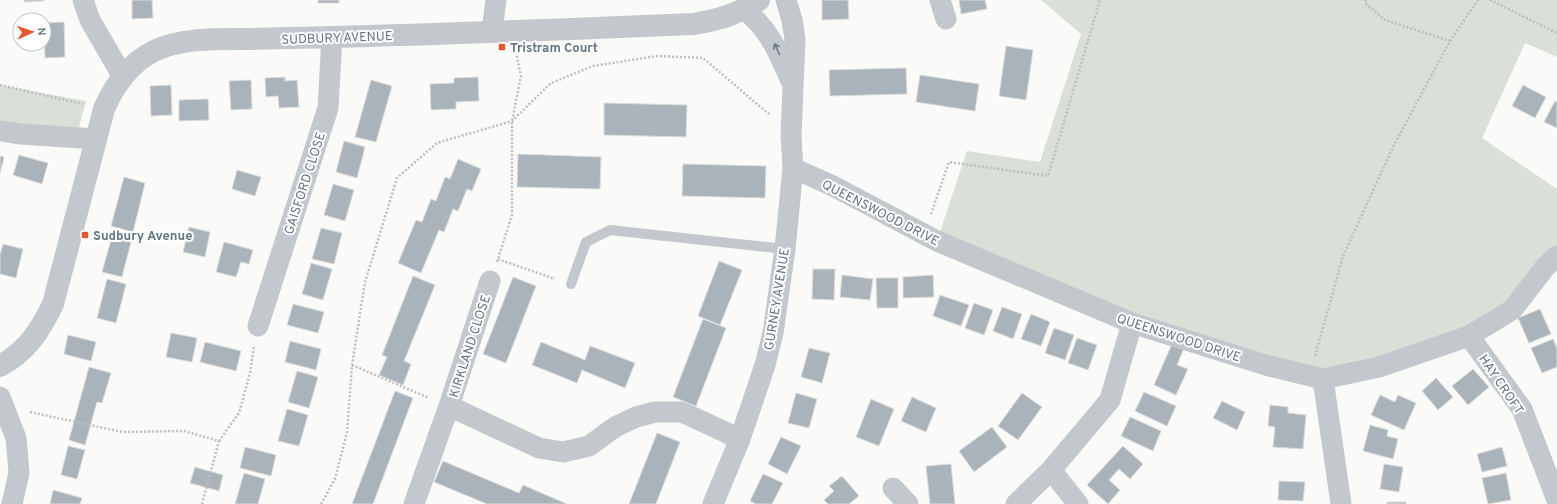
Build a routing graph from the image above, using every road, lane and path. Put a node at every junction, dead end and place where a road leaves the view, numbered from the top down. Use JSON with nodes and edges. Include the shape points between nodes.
{"nodes":[{"id":1,"x":83,"y":0,"type":"edge"},
{"id":2,"x":496,"y":0,"type":"edge"},
{"id":3,"x":786,"y":0,"type":"edge"},
{"id":4,"x":1100,"y":0,"type":"edge"},
{"id":5,"x":1366,"y":0,"type":"edge"},
{"id":6,"x":1478,"y":0,"type":"edge"},
{"id":7,"x":1490,"y":0,"type":"edge"},
{"id":8,"x":752,"y":5,"type":"edge"},
{"id":9,"x":501,"y":31,"type":"junction"},
{"id":10,"x":1557,"y":33,"type":"edge"},
{"id":11,"x":332,"y":37,"type":"junction"},
{"id":12,"x":1450,"y":41,"type":"junction"},
{"id":13,"x":123,"y":77,"type":"junction"},
{"id":14,"x":0,"y":85,"type":"edge"},
{"id":15,"x":792,"y":85,"type":"junction"},
{"id":16,"x":104,"y":109,"type":"junction"},
{"id":17,"x":512,"y":121,"type":"junction"},
{"id":18,"x":0,"y":131,"type":"edge"},
{"id":19,"x":791,"y":136,"type":"junction"},
{"id":20,"x":96,"y":139,"type":"junction"},
{"id":21,"x":792,"y":168,"type":"junction"},
{"id":22,"x":924,"y":235,"type":"junction"},
{"id":23,"x":785,"y":250,"type":"junction"},
{"id":24,"x":1557,"y":256,"type":"edge"},
{"id":25,"x":498,"y":259,"type":"junction"},
{"id":26,"x":490,"y":281,"type":"joint"},
{"id":27,"x":571,"y":284,"type":"joint"},
{"id":28,"x":1132,"y":323,"type":"junction"},
{"id":29,"x":258,"y":326,"type":"joint"},
{"id":30,"x":1469,"y":336,"type":"junction"},
{"id":31,"x":352,"y":365,"type":"junction"},
{"id":32,"x":0,"y":366,"type":"edge"},
{"id":33,"x":1316,"y":378,"type":"junction"},
{"id":34,"x":2,"y":402,"type":"edge"},
{"id":35,"x":449,"y":406,"type":"junction"},
{"id":36,"x":740,"y":439,"type":"junction"},
{"id":37,"x":218,"y":441,"type":"junction"},
{"id":38,"x":1051,"y":470,"type":"junction"},
{"id":39,"x":893,"y":488,"type":"dead end"},
{"id":40,"x":1557,"y":500,"type":"edge"},
{"id":41,"x":12,"y":504,"type":"edge"},
{"id":42,"x":202,"y":504,"type":"edge"},
{"id":43,"x":321,"y":504,"type":"edge"},
{"id":44,"x":414,"y":504,"type":"edge"},
{"id":45,"x":713,"y":504,"type":"edge"},
{"id":46,"x":908,"y":504,"type":"edge"},
{"id":47,"x":1016,"y":504,"type":"edge"},
{"id":48,"x":1078,"y":504,"type":"edge"},
{"id":49,"x":1341,"y":504,"type":"edge"}],
"edges":[{"from":1,"to":13,"type":"street","via":[[90,20]]},
{"from":2,"to":9,"type":"street"},
{"from":3,"to":15,"type":"street","name":"GURNEY AVENUE","via":[[795,38]]},
{"from":4,"to":22,"type":"path","via":[[1048,176],[949,162]]},
{"from":5,"to":12,"type":"path","via":[[1365,3],[1385,20]]},
{"from":6,"to":12,"type":"path"},
{"from":7,"to":10,"type":"path"},
{"from":8,"to":9,"type":"street","name":"SUDBURY AVENUE","via":[[720,20],[694,24]]},
{"from":15,"to":8,"type":"street","name":"GURNEY AVENUE","one_way":true,"via":[[774,43],[757,20]]},
{"from":9,"to":11,"type":"street","name":"SUDBURY AVENUE"},
{"from":9,"to":17,"type":"path","via":[[521,76]]},
{"from":11,"to":13,"type":"street","name":"SUDBURY AVENUE","via":[[207,40],[173,45],[154,51]]},
{"from":11,"to":29,"type":"street","name":"GAISFORD CLOSE","via":[[328,108]]},
{"from":12,"to":33,"type":"path","via":[[1394,145],[1343,256]]},
{"from":13,"to":16,"type":"street","name":"SUDBURY AVENUE","via":[[112,91]]},
{"from":14,"to":16,"type":"path"},
{"from":15,"to":19,"type":"street","name":"GURNEY AVENUE"},
{"from":16,"to":20,"type":"street","name":"SUDBURY AVENUE"},
{"from":17,"to":19,"type":"path","via":[[551,83],[593,66],[657,56],[703,58],[765,110]]},
{"from":17,"to":25,"type":"path","via":[[512,215]]},
{"from":17,"to":31,"type":"path","via":[[437,143],[397,178],[364,282]]},
{"from":18,"to":20,"type":"street"},
{"from":19,"to":21,"type":"street","name":"GURNEY AVENUE"},
{"from":20,"to":32,"type":"street","name":"SUDBURY AVENUE","via":[[53,304],[41,329],[26,347]]},
{"from":21,"to":22,"type":"street","name":"QUEENSWOOD DRIVE","via":[[833,186]]},
{"from":21,"to":23,"type":"street","name":"GURNEY AVENUE"},
{"from":22,"to":28,"type":"street","name":"QUEENSWOOD DRIVE"},
{"from":23,"to":27,"type":"lane","via":[[610,230],[586,242]]},
{"from":23,"to":36,"type":"street","name":"GURNEY AVENUE","via":[[773,332],[765,365]]},
{"from":24,"to":30,"type":"street","name":"QUEENSWOOD DRIVE","via":[[1546,266],[1512,310]]},
{"from":25,"to":26,"type":"path"},
{"from":25,"to":27,"type":"path"},
{"from":26,"to":35,"type":"street","name":"KIRKLAND CLOSE"},
{"from":28,"to":33,"type":"street","name":"QUEENSWOOD DRIVE"},
{"from":28,"to":38,"type":"street","via":[[1110,400]]},
{"from":29,"to":37,"type":"path","via":[[250,373],[239,413]]},
{"from":30,"to":33,"type":"street","name":"QUEENSWOOD DRIVE","via":[[1379,367]]},
{"from":30,"to":40,"type":"street","name":"HAY CROFT","via":[[1522,409]]},
{"from":31,"to":35,"type":"path"},
{"from":31,"to":43,"type":"path","via":[[347,432],[335,479]]},
{"from":33,"to":49,"type":"street"},
{"from":34,"to":37,"type":"path","via":[[122,432],[184,432]]},
{"from":34,"to":41,"type":"street","via":[[16,438],[19,473]]},
{"from":35,"to":36,"type":"street","name":"KIRKLAND CLOSE","via":[[539,448],[562,452],[589,446],[615,427],[655,412],[682,412]]},
{"from":35,"to":44,"type":"street"},
{"from":36,"to":45,"type":"street","name":"GURNEY AVENUE"},
{"from":37,"to":42,"type":"path"},
{"from":38,"to":47,"type":"street"},
{"from":38,"to":48,"type":"street"},
{"from":39,"to":46,"type":"street"}]}
